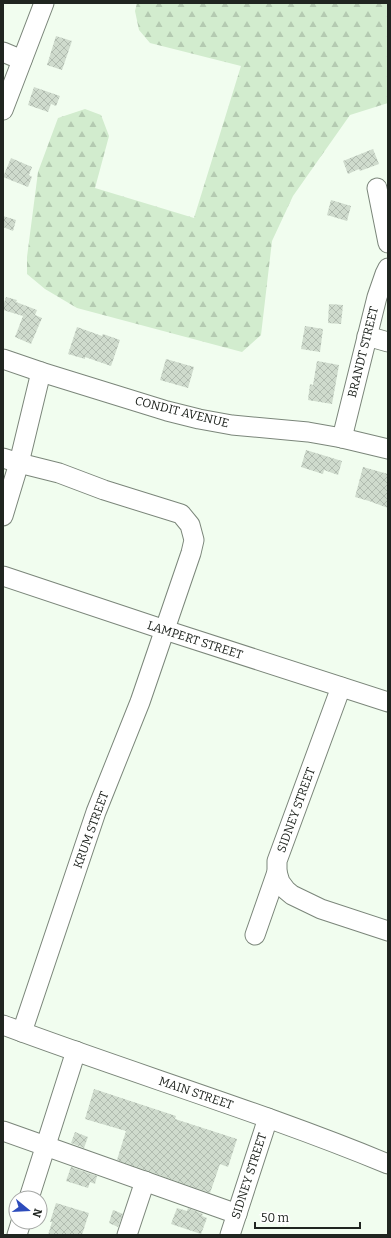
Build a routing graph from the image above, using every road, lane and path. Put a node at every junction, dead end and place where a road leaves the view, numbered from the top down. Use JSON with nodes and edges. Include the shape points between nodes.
{"nodes":[{"id":1,"x":44,"y":3,"type":"edge"},
{"id":2,"x":3,"y":52,"type":"edge"},
{"id":3,"x":22,"y":60,"type":"junction"},
{"id":4,"x":3,"y":110,"type":"edge"},
{"id":5,"x":377,"y":188,"type":"dead end"},
{"id":6,"x":388,"y":243,"type":"edge"},
{"id":7,"x":388,"y":268,"type":"edge"},
{"id":8,"x":367,"y":336,"type":"junction"},
{"id":9,"x":388,"y":342,"type":"edge"},
{"id":10,"x":3,"y":359,"type":"edge"},
{"id":11,"x":42,"y":372,"type":"junction"},
{"id":12,"x":342,"y":438,"type":"junction"},
{"id":13,"x":388,"y":449,"type":"edge"},
{"id":14,"x":11,"y":461,"type":"edge"},
{"id":15,"x":3,"y":516,"type":"edge"},
{"id":16,"x":3,"y":576,"type":"edge"},
{"id":17,"x":165,"y":630,"type":"junction"},
{"id":18,"x":341,"y":687,"type":"junction"},
{"id":19,"x":388,"y":702,"type":"edge"},
{"id":20,"x":277,"y":872,"type":"junction"},
{"id":21,"x":388,"y":931,"type":"edge"},
{"id":22,"x":255,"y":935,"type":"dead end"},
{"id":23,"x":3,"y":1025,"type":"edge"},
{"id":24,"x":22,"y":1032,"type":"junction"},
{"id":25,"x":76,"y":1051,"type":"junction"},
{"id":26,"x":268,"y":1118,"type":"junction"},
{"id":27,"x":3,"y":1131,"type":"edge"},
{"id":28,"x":45,"y":1146,"type":"junction"},
{"id":29,"x":388,"y":1164,"type":"edge"},
{"id":30,"x":145,"y":1181,"type":"junction"},
{"id":31,"x":31,"y":1190,"type":"edge"},
{"id":32,"x":237,"y":1214,"type":"junction"},
{"id":33,"x":127,"y":1235,"type":"edge"},
{"id":34,"x":230,"y":1235,"type":"edge"}],
"edges":[{"from":1,"to":3,"type":"street"},
{"from":2,"to":3,"type":"street"},
{"from":3,"to":4,"type":"street"},
{"from":5,"to":6,"type":"street"},
{"from":7,"to":8,"type":"street","name":"BRANDT STREET","via":[[376,297]]},
{"from":8,"to":9,"type":"street"},
{"from":8,"to":12,"type":"street","name":"BRANDT STREET"},
{"from":10,"to":11,"type":"street","name":"CONDIT AVENUE"},
{"from":11,"to":12,"type":"street","name":"CONDIT AVENUE","via":[[199,419]]},
{"from":11,"to":14,"type":"street"},
{"from":12,"to":13,"type":"street","name":"CONDIT AVENUE"},
{"from":14,"to":15,"type":"street"},
{"from":14,"to":17,"type":"street","name":"KRUM STREET","via":[[59,473],[181,514],[190,525],[194,540]]},
{"from":16,"to":17,"type":"street","name":"LAMPERT STREET"},
{"from":17,"to":18,"type":"street","name":"LAMPERT STREET"},
{"from":17,"to":24,"type":"street","name":"KRUM STREET","via":[[140,702],[96,812]]},
{"from":18,"to":19,"type":"street","name":"LAMPERT STREET"},
{"from":18,"to":20,"type":"street","name":"SIDNEY STREET","via":[[277,861]]},
{"from":20,"to":21,"type":"street","via":[[280,882],[292,895]]},
{"from":20,"to":22,"type":"street","name":"SIDNEY STREET"},
{"from":23,"to":24,"type":"street","name":"MAIN STREET"},
{"from":24,"to":25,"type":"street","name":"MAIN STREET"},
{"from":25,"to":26,"type":"street","name":"MAIN STREET"},
{"from":25,"to":28,"type":"street"},
{"from":26,"to":29,"type":"street","name":"MAIN STREET"},
{"from":26,"to":32,"type":"street","name":"SIDNEY STREET"},
{"from":27,"to":28,"type":"street"},
{"from":28,"to":30,"type":"street"},
{"from":28,"to":31,"type":"street"},
{"from":30,"to":32,"type":"street"},
{"from":30,"to":33,"type":"street"},
{"from":32,"to":34,"type":"street","name":"SIDNEY STREET"}]}
